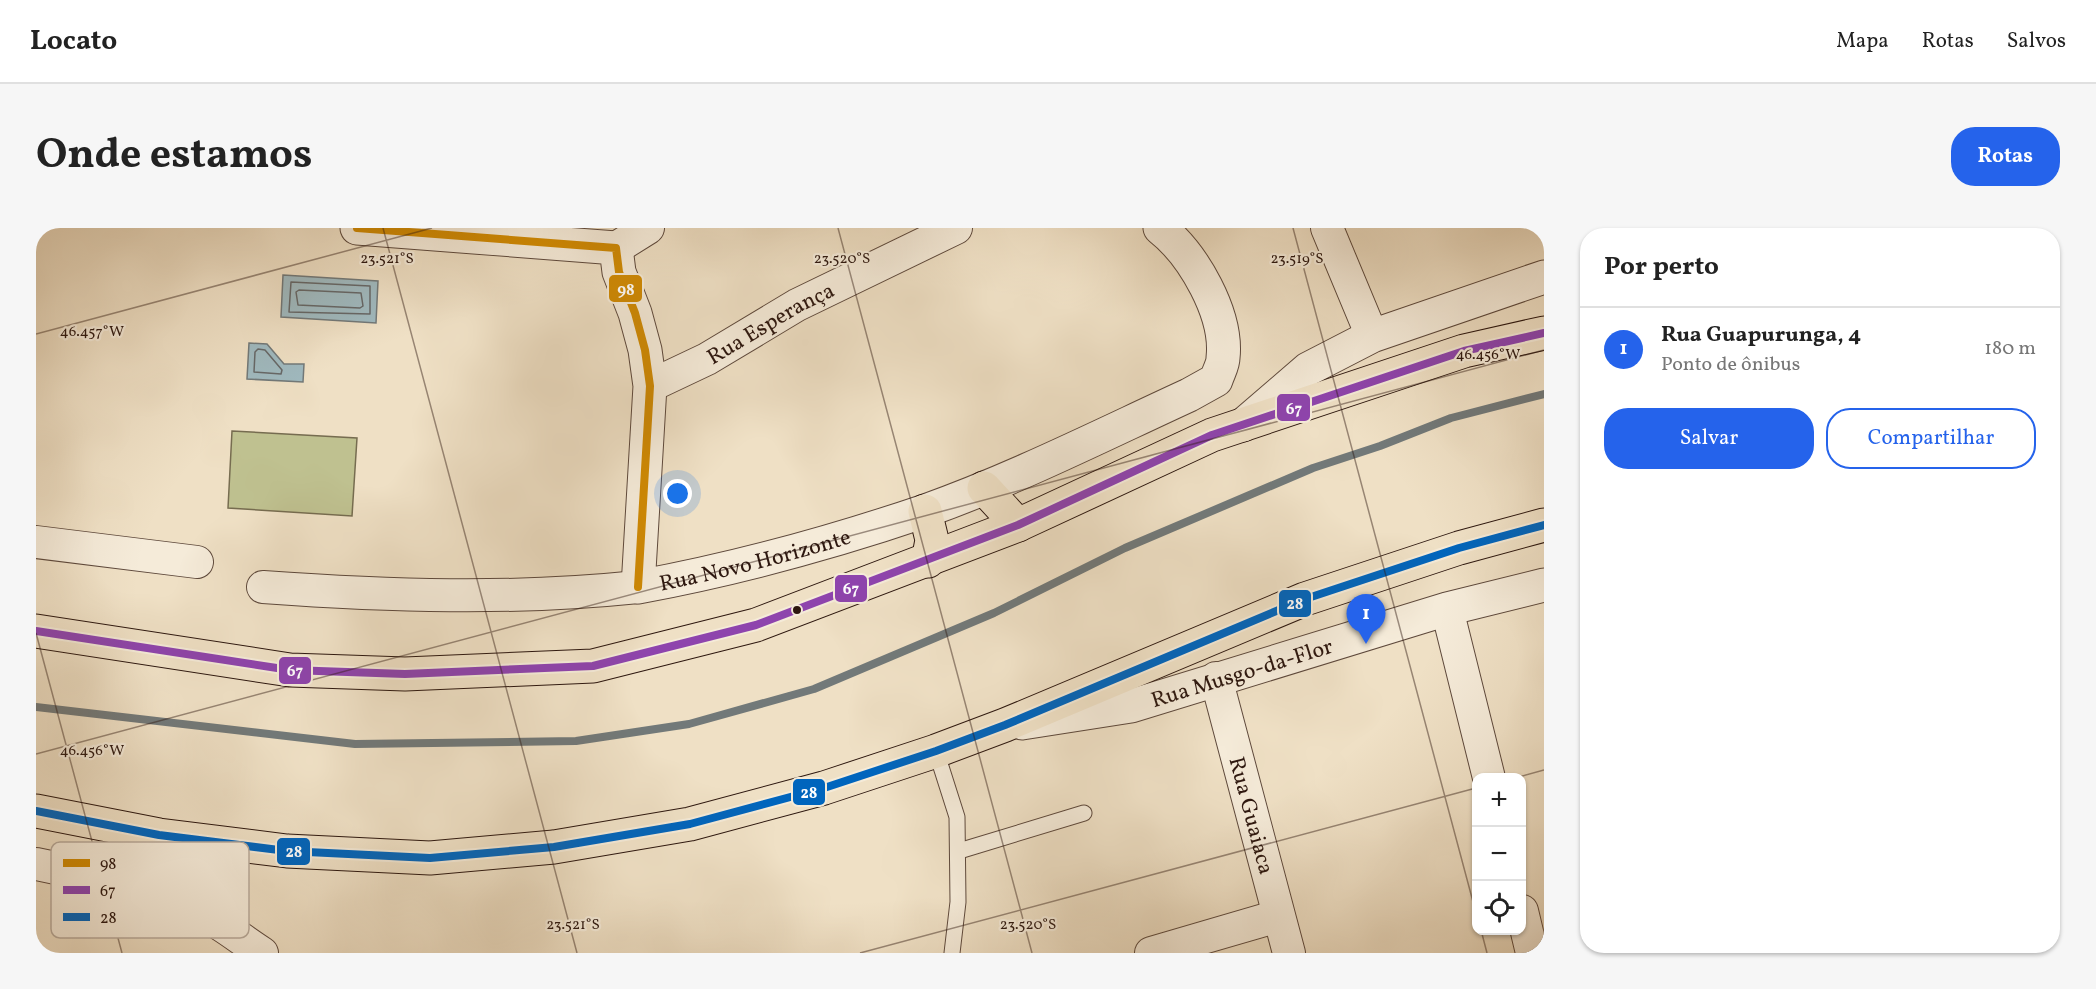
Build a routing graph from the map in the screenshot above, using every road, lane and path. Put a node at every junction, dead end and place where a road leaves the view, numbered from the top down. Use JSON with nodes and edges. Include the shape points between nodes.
{"nodes":[{"id":1,"x":357,"y":228,"type":"edge"},
{"id":2,"x":648,"y":228,"type":"edge"},
{"id":3,"x":956,"y":228,"type":"edge"},
{"id":4,"x":1160,"y":228,"type":"edge"},
{"id":5,"x":1327,"y":228,"type":"edge"},
{"id":6,"x":616,"y":248,"type":"junction"},
{"id":7,"x":1544,"y":277,"type":"edge"},
{"id":8,"x":1544,"y":333,"type":"edge"},
{"id":9,"x":1372,"y":336,"type":"junction"},
{"id":10,"x":650,"y":386,"type":"junction"},
{"id":11,"x":1242,"y":426,"type":"junction"},
{"id":12,"x":984,"y":488,"type":"junction"},
{"id":13,"x":925,"y":511,"type":"junction"},
{"id":14,"x":1018,"y":525,"type":"junction"},
{"id":15,"x":1544,"y":525,"type":"edge"},
{"id":16,"x":36,"y":542,"type":"edge"},
{"id":17,"x":928,"y":561,"type":"junction"},
{"id":18,"x":197,"y":562,"type":"dead end"},
{"id":19,"x":1544,"y":585,"type":"edge"},
{"id":20,"x":262,"y":587,"type":"dead end"},
{"id":21,"x":638,"y":587,"type":"junction"},
{"id":22,"x":1447,"y":609,"type":"junction"},
{"id":23,"x":36,"y":631,"type":"edge"},
{"id":24,"x":1216,"y":678,"type":"junction"},
{"id":25,"x":1005,"y":725,"type":"junction"},
{"id":26,"x":936,"y":751,"type":"junction"},
{"id":27,"x":1488,"y":773,"type":"edge"},
{"id":28,"x":36,"y":812,"type":"edge"},
{"id":29,"x":1084,"y":813,"type":"dead end"},
{"id":30,"x":210,"y":842,"type":"edge"},
{"id":31,"x":249,"y":847,"type":"edge"},
{"id":32,"x":959,"y":851,"type":"junction"},
{"id":33,"x":36,"y":864,"type":"edge"},
{"id":34,"x":51,"y":867,"type":"edge"},
{"id":35,"x":1278,"y":915,"type":"junction"},
{"id":36,"x":1526,"y":930,"type":"edge"},
{"id":37,"x":239,"y":938,"type":"edge"},
{"id":38,"x":262,"y":953,"type":"edge"},
{"id":39,"x":952,"y":953,"type":"edge"},
{"id":40,"x":1151,"y":953,"type":"edge"},
{"id":41,"x":1289,"y":953,"type":"edge"},
{"id":42,"x":1532,"y":953,"type":"edge"}],
"edges":[{"from":1,"to":6,"type":"street"},
{"from":2,"to":6,"type":"street"},
{"from":3,"to":10,"type":"street","name":"Rua Esperança","via":[[797,305],[707,359]]},
{"from":4,"to":12,"type":"street","name":"Rua Novo Horizonte","via":[[1195,265],[1212,302],[1221,331],[1223,358],[1216,380]]},
{"from":5,"to":9,"type":"street"},
{"from":6,"to":10,"type":"street","via":[[619,272],[645,350]]},
{"from":7,"to":9,"type":"street"},
{"from":8,"to":11,"type":"highway","via":[[1464,351]]},
{"from":9,"to":11,"type":"street","via":[[1308,369]]},
{"from":10,"to":21,"type":"street"},
{"from":11,"to":14,"type":"highway","via":[[1212,435]]},
{"from":12,"to":13,"type":"street","name":"Rua Novo Horizonte"},
{"from":12,"to":14,"type":"highway"},
{"from":13,"to":17,"type":"highway","via":[[932,540]]},
{"from":13,"to":21,"type":"street","name":"Rua Novo Horizonte","via":[[716,573]]},
{"from":14,"to":17,"type":"highway"},
{"from":15,"to":25,"type":"highway","via":[[1459,548],[1305,599]]},
{"from":16,"to":18,"type":"street"},
{"from":17,"to":23,"type":"highway","via":[[756,625],[593,666],[405,674],[290,670]]},
{"from":19,"to":22,"type":"street","name":"Rua Musgo-da-Flor"},
{"from":20,"to":21,"type":"street","name":"Rua Novo Horizonte","via":[[447,596]]},
{"from":22,"to":24,"type":"street","name":"Rua Musgo-da-Flor"},
{"from":22,"to":27,"type":"street"},
{"from":24,"to":25,"type":"street","name":"Rua Musgo-da-Flor","via":[[1131,706]]},
{"from":24,"to":35,"type":"street","name":"Rua Guaiaca"},
{"from":25,"to":26,"type":"highway"},
{"from":26,"to":31,"type":"highway","via":[[824,788],[690,824],[555,847],[430,858]]},
{"from":26,"to":32,"type":"lane","via":[[957,817]]},
{"from":28,"to":30,"type":"highway"},
{"from":29,"to":32,"type":"lane"},
{"from":32,"to":39,"type":"lane"},
{"from":33,"to":34,"type":"street"},
{"from":35,"to":40,"type":"street"},
{"from":35,"to":41,"type":"street","name":"Rua Guaiaca"},
{"from":36,"to":42,"type":"street"},
{"from":37,"to":38,"type":"street"}]}
